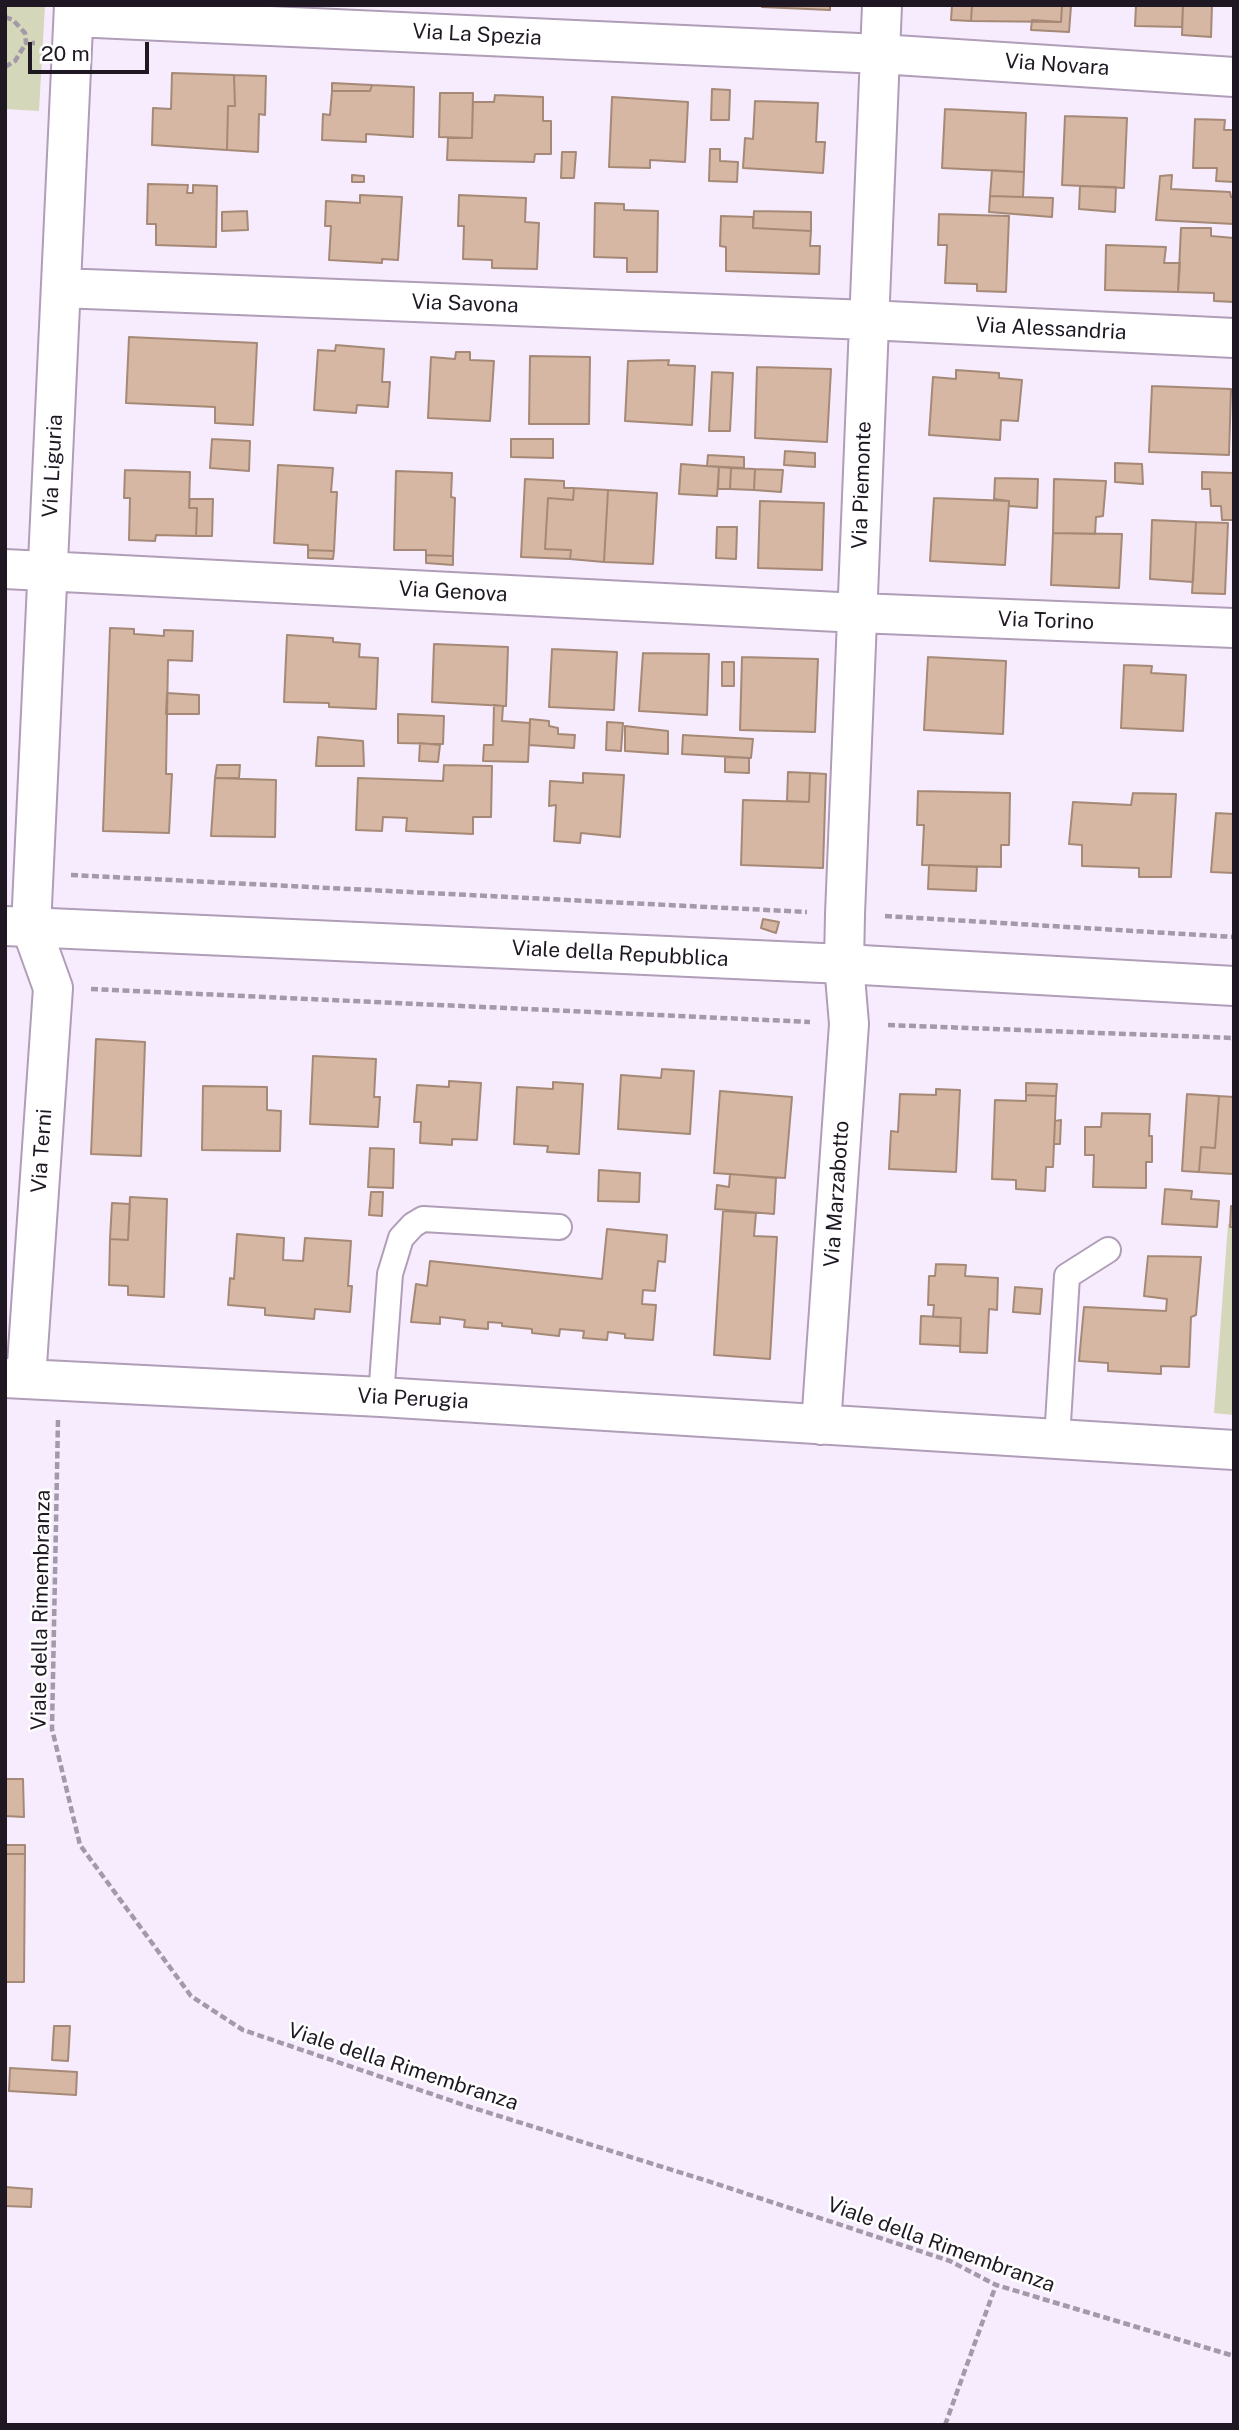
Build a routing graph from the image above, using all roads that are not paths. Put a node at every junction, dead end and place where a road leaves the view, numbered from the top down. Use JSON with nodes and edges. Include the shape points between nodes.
{"nodes":[{"id":1,"x":882,"y":5,"type":"edge"},
{"id":2,"x":74,"y":11,"type":"edge"},
{"id":3,"x":880,"y":54,"type":"junction"},
{"id":4,"x":1234,"y":77,"type":"edge"},
{"id":5,"x":61,"y":288,"type":"junction"},
{"id":6,"x":868,"y":320,"type":"junction"},
{"id":7,"x":1234,"y":338,"type":"edge"},
{"id":8,"x":5,"y":569,"type":"edge"},
{"id":9,"x":48,"y":571,"type":"junction"},
{"id":10,"x":858,"y":613,"type":"junction"},
{"id":11,"x":1234,"y":628,"type":"edge"},
{"id":12,"x":18,"y":926,"type":"edge"},
{"id":13,"x":844,"y":964,"type":"junction"},
{"id":14,"x":1234,"y":986,"type":"edge"},
{"id":15,"x":559,"y":1227,"type":"dead end"},
{"id":16,"x":1108,"y":1250,"type":"dead end"},
{"id":17,"x":30,"y":1379,"type":"edge"},
{"id":18,"x":381,"y":1397,"type":"junction"},
{"id":19,"x":821,"y":1425,"type":"junction"},
{"id":20,"x":1057,"y":1439,"type":"junction"},
{"id":21,"x":1234,"y":1450,"type":"edge"}],
"edges":[{"from":1,"to":3,"type":"street","name":"Via Piemonte"},
{"from":2,"to":3,"type":"street","name":"Via La Spezia"},
{"from":2,"to":5,"type":"street","name":"Via Liguria"},
{"from":3,"to":4,"type":"street","name":"Via Novara"},
{"from":3,"to":6,"type":"street","name":"Via Piemonte"},
{"from":5,"to":6,"type":"street","name":"Via Savona"},
{"from":5,"to":9,"type":"street","name":"Via Liguria"},
{"from":6,"to":7,"type":"street","name":"Via Alessandria"},
{"from":6,"to":10,"type":"street","name":"Via Piemonte"},
{"from":8,"to":9,"type":"street","name":"Via Genova"},
{"from":9,"to":10,"type":"street","name":"Via Genova"},
{"from":9,"to":12,"type":"street","name":"Via Liguria","via":[[34,873]]},
{"from":10,"to":11,"type":"street","name":"Via Torino"},
{"from":10,"to":13,"type":"street","name":"Via Piemonte"},
{"from":12,"to":13,"type":"street","name":"Viale della Repubblica"},
{"from":12,"to":17,"type":"street","name":"Via Terni","via":[[52,988]]},
{"from":13,"to":14,"type":"street","name":"Viale della Repubblica"},
{"from":13,"to":19,"type":"street","name":"Via Marzabotto","via":[[849,1024]]},
{"from":15,"to":18,"type":"lane","via":[[423,1219],[414,1225],[401,1238],[390,1274]]},
{"from":16,"to":20,"type":"lane","via":[[1067,1276]]},
{"from":17,"to":18,"type":"street","name":"Via Perugia"},
{"from":18,"to":19,"type":"street","name":"Via Perugia"},
{"from":19,"to":20,"type":"street","name":"Via Perugia"},
{"from":20,"to":21,"type":"street","name":"Via Perugia"}]}
